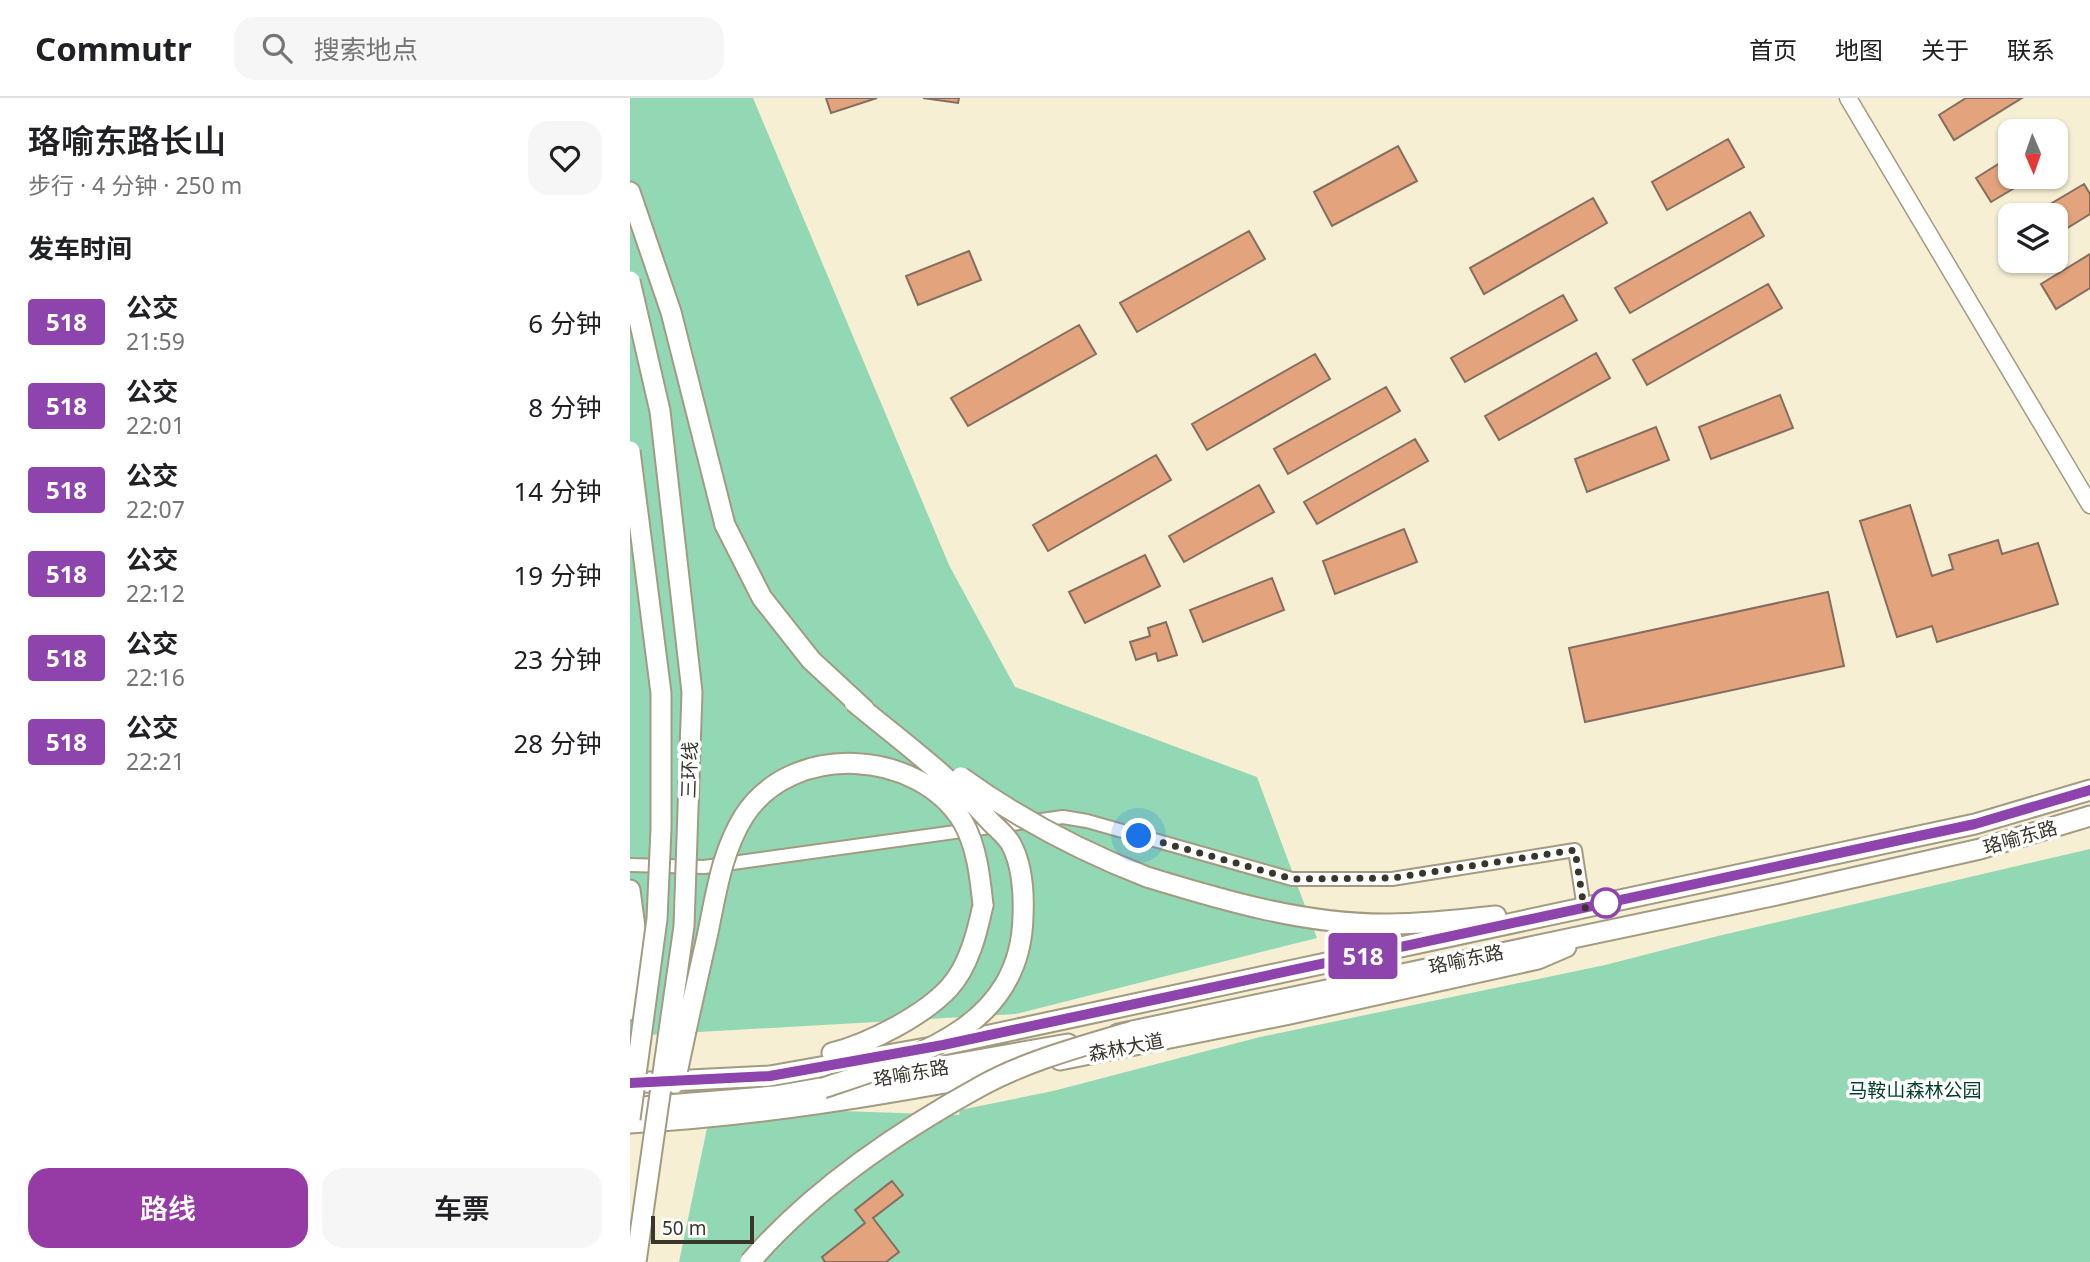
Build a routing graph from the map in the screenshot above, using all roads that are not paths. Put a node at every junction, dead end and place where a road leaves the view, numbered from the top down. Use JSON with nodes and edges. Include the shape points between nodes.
{"nodes":[{"id":1,"x":1848,"y":98,"type":"edge"},
{"id":2,"x":630,"y":191,"type":"edge"},
{"id":3,"x":630,"y":281,"type":"edge"},
{"id":4,"x":630,"y":451,"type":"edge"},
{"id":5,"x":2090,"y":505,"type":"edge"},
{"id":6,"x":854,"y":702,"type":"junction"},
{"id":7,"x":2090,"y":790,"type":"edge"},
{"id":8,"x":2090,"y":816,"type":"edge"},
{"id":9,"x":630,"y":865,"type":"edge"},
{"id":10,"x":630,"y":890,"type":"edge"},
{"id":11,"x":1584,"y":908,"type":"junction"},
{"id":12,"x":1613,"y":929,"type":"junction"},
{"id":13,"x":630,"y":1010,"type":"edge"},
{"id":14,"x":1133,"y":1031,"type":"junction"},
{"id":15,"x":736,"y":1078,"type":"junction"},
{"id":16,"x":630,"y":1083,"type":"edge"},
{"id":17,"x":823,"y":1088,"type":"junction"},
{"id":18,"x":630,"y":1108,"type":"edge"},
{"id":19,"x":630,"y":1121,"type":"edge"},
{"id":20,"x":644,"y":1223,"type":"junction"},
{"id":21,"x":636,"y":1262,"type":"edge"},
{"id":22,"x":750,"y":1262,"type":"edge"}],
"edges":[{"from":1,"to":5,"type":"main road"},
{"from":2,"to":6,"type":"highway","bridge":true,"via":[[671,312],[725,525],[762,598],[811,660]]},
{"from":3,"to":20,"type":"highway","name":"三环线","bridge":true,"via":[[660,411],[692,692],[684,926]]},
{"from":4,"to":19,"type":"highway","name":"三环线","bridge":true,"via":[[661,693],[662,802],[657,919]]},
{"from":6,"to":11,"type":"highway","bridge":true,"via":[[1001,806],[1110,863],[1236,904],[1387,925]]},
{"from":6,"to":17,"type":"highway","bridge":true,"via":[[963,792],[1011,844],[1024,889],[1023,945],[1005,986],[977,1020],[891,1066]]},
{"from":7,"to":11,"type":"highway","name":"珞喻东路","via":[[1975,824]]},
{"from":8,"to":12,"type":"highway","name":"珞喻东路","via":[[1980,849]]},
{"from":9,"to":11,"type":"street","via":[[704,867],[1063,817],[1293,879],[1392,878],[1575,850]]},
{"from":10,"to":13,"type":"highway","via":[[636,935]]},
{"from":11,"to":15,"type":"highway","name":"森林大道","via":[[943,1045]]},
{"from":12,"to":14,"type":"highway","name":"珞喻东路"},
{"from":12,"to":19,"type":"highway","name":"森林大道","via":[[1538,959],[901,1092],[766,1112]]},
{"from":14,"to":17,"type":"highway","name":"珞喻东路","bridge":true},
{"from":14,"to":22,"type":"highway","bridge":true,"via":[[1054,1055],[984,1084],[864,1160],[809,1204]]},
{"from":15,"to":16,"type":"highway","name":"森林大道"},
{"from":15,"to":20,"type":"highway","bridge":true,"via":[[859,1046],[903,1023],[949,988],[976,940],[983,905],[979,867],[963,822],[934,790],[899,770],[869,764],[826,764],[797,773],[746,813],[726,848]]},
{"from":17,"to":18,"type":"highway","name":"珞喻东路","bridge":true},
{"from":20,"to":21,"type":"highway","name":"三环线","bridge":true}]}
